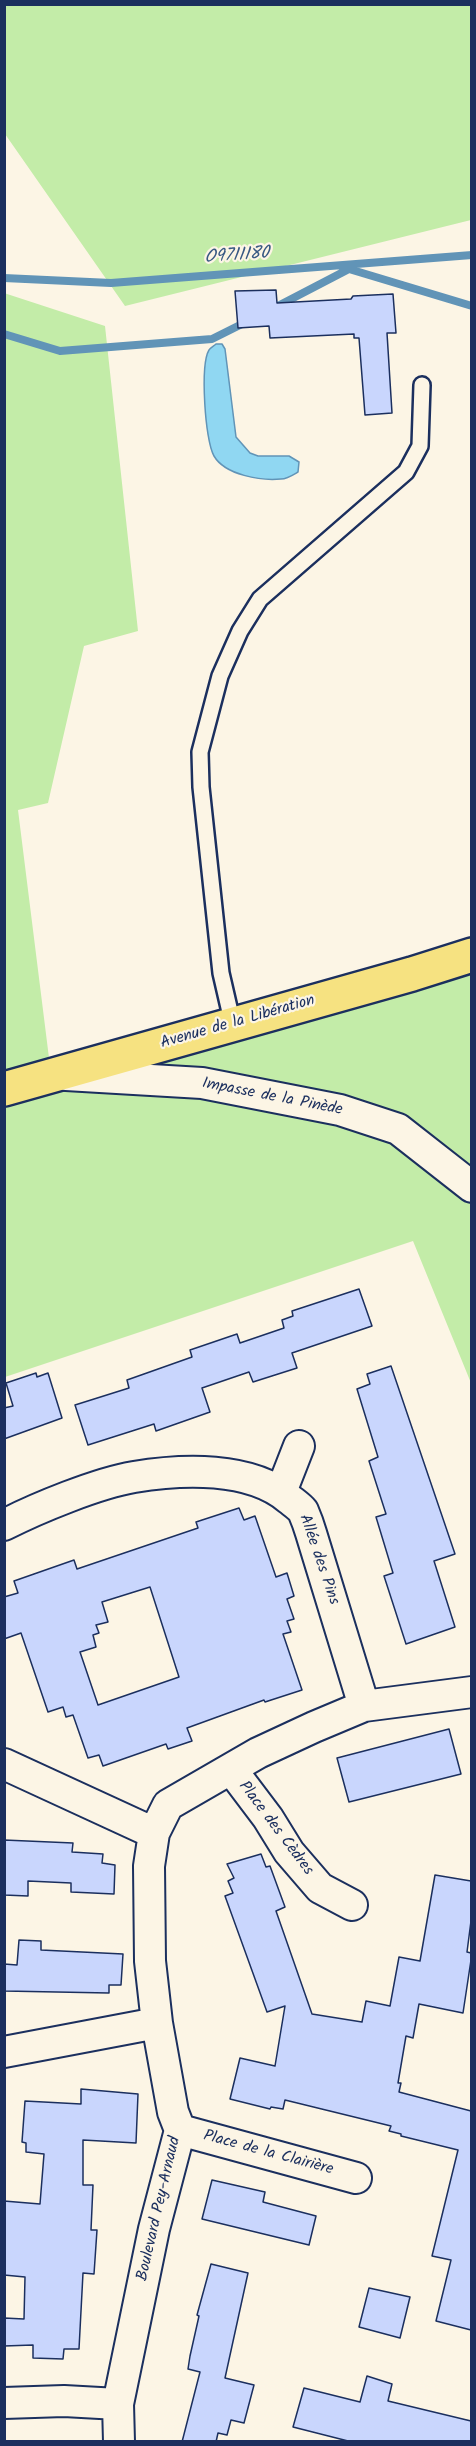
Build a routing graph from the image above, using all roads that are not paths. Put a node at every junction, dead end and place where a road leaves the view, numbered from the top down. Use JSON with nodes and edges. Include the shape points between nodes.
{"nodes":[{"id":1,"x":422,"y":384,"type":"dead end"},
{"id":2,"x":471,"y":955,"type":"edge"},
{"id":3,"x":233,"y":1024,"type":"junction"},
{"id":4,"x":51,"y":1074,"type":"junction"},
{"id":5,"x":4,"y":1089,"type":"edge"},
{"id":6,"x":471,"y":1187,"type":"edge"},
{"id":7,"x":299,"y":1446,"type":"dead end"},
{"id":8,"x":281,"y":1492,"type":"junction"},
{"id":9,"x":4,"y":1526,"type":"edge"},
{"id":10,"x":471,"y":1692,"type":"edge"},
{"id":11,"x":364,"y":1706,"type":"junction"},
{"id":12,"x":231,"y":1769,"type":"junction"},
{"id":13,"x":12,"y":1770,"type":"edge"},
{"id":14,"x":154,"y":1833,"type":"junction"},
{"id":15,"x":352,"y":1905,"type":"dead end"},
{"id":16,"x":157,"y":2023,"type":"junction"},
{"id":17,"x":4,"y":2052,"type":"edge"},
{"id":18,"x":180,"y":2130,"type":"junction"},
{"id":19,"x":356,"y":2178,"type":"dead end"},
{"id":20,"x":4,"y":2403,"type":"edge"},
{"id":21,"x":118,"y":2404,"type":"junction"},
{"id":22,"x":119,"y":2442,"type":"edge"}],
"edges":[{"from":1,"to":3,"type":"lane","via":[[420,446],[406,472],[260,599],[220,676],[200,752],[201,787],[221,973]]},
{"from":2,"to":3,"type":"main road","name":"Avenue de la Libération"},
{"from":3,"to":4,"type":"main road","name":"Avenue de la Libération"},
{"from":4,"to":5,"type":"main road","name":"Avenue de la Libération"},
{"from":4,"to":6,"type":"street","name":"Impasse de la Pinède","via":[[202,1083],[340,1110],[398,1129]]},
{"from":7,"to":8,"type":"street"},
{"from":8,"to":9,"type":"street","name":"Allée des Pins","via":[[254,1479],[224,1474],[133,1477]]},
{"from":8,"to":11,"type":"street","name":"Allée des Pins","via":[[302,1510],[311,1533]]},
{"from":10,"to":11,"type":"street","name":"Boulevard Pey-Arnaud"},
{"from":11,"to":12,"type":"street","name":"Boulevard Pey-Arnaud"},
{"from":12,"to":14,"type":"street","name":"Boulevard Pey-Arnaud","via":[[168,1805]]},
{"from":12,"to":15,"type":"street","name":"Place des Cèdres","via":[[320,1888]]},
{"from":13,"to":14,"type":"street"},
{"from":14,"to":16,"type":"street","name":"Boulevard Pey-Arnaud","via":[[149,1902]]},
{"from":16,"to":17,"type":"street"},
{"from":16,"to":18,"type":"street","name":"Boulevard Pey-Arnaud","via":[[173,2112]]},
{"from":18,"to":19,"type":"street","name":"Place de la Clairière"},
{"from":18,"to":21,"type":"street","name":"Boulevard Pey-Arnaud","via":[[154,2229]]},
{"from":20,"to":21,"type":"street"},
{"from":21,"to":22,"type":"street","name":"Boulevard Pey-Arnaud"}]}
